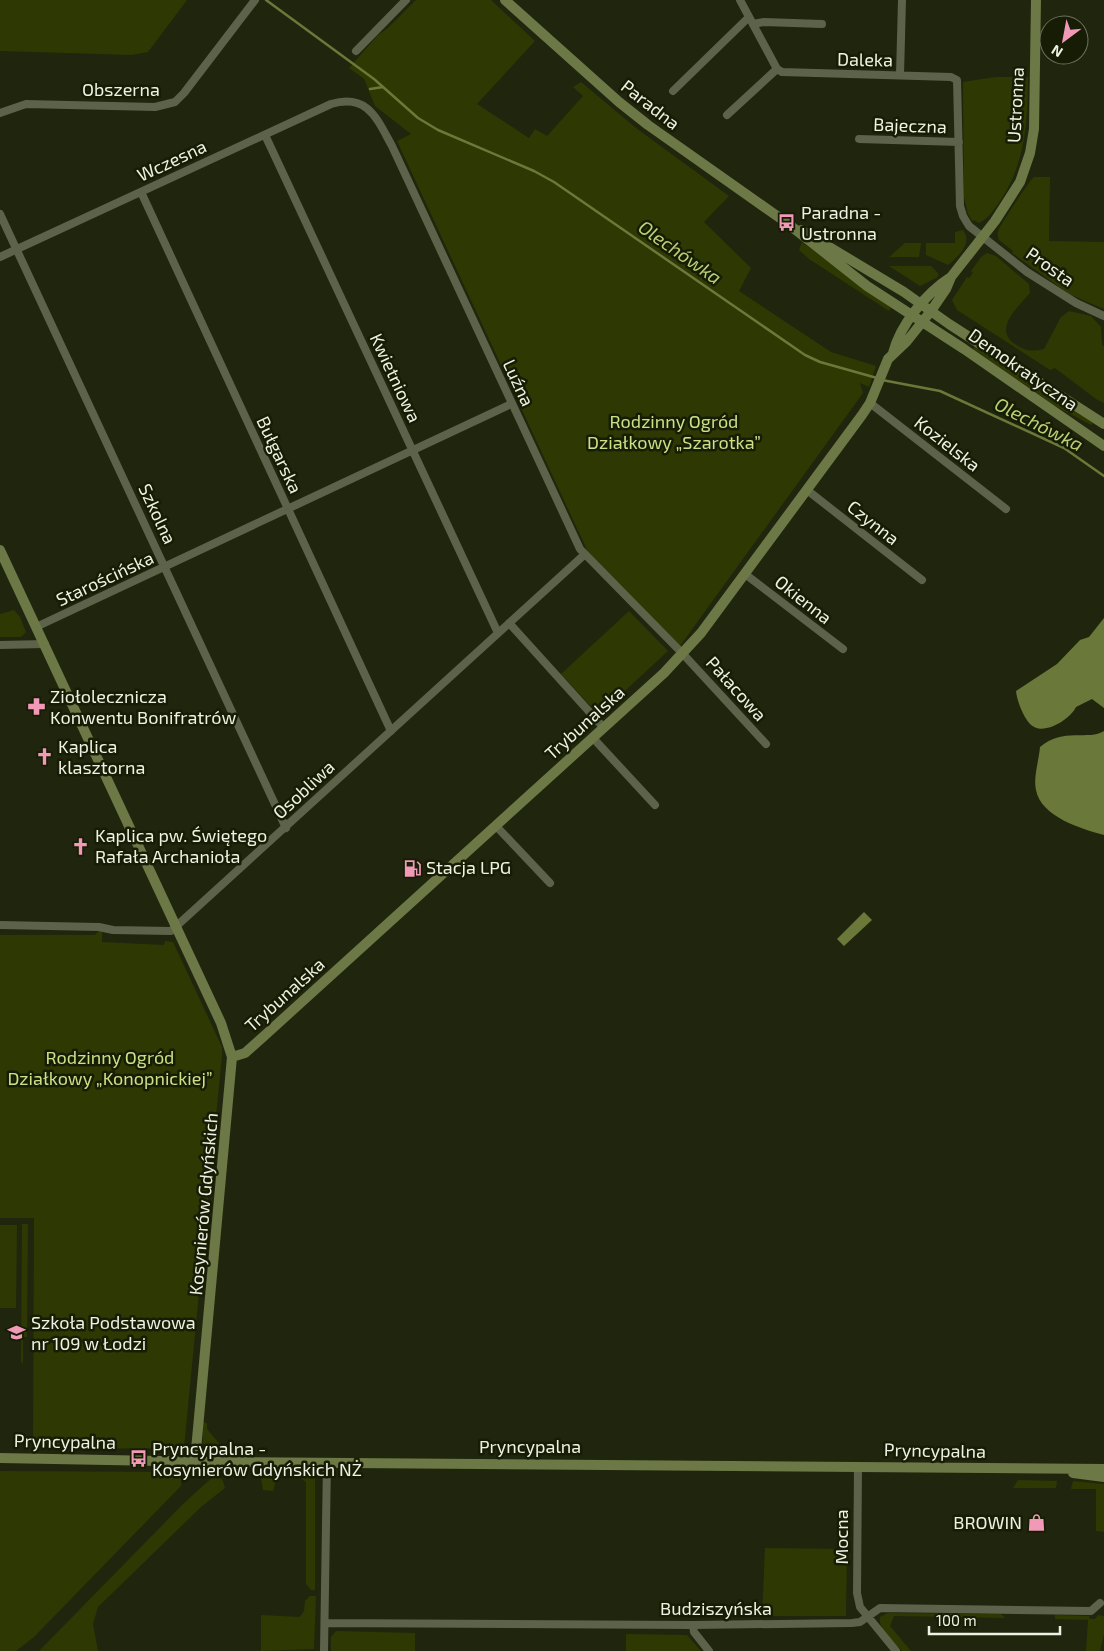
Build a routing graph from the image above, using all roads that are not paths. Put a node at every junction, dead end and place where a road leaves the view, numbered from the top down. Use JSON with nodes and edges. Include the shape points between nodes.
{"nodes":[{"id":1,"x":255,"y":0,"type":"edge"},
{"id":2,"x":406,"y":0,"type":"edge"},
{"id":3,"x":505,"y":0,"type":"edge"},
{"id":4,"x":740,"y":0,"type":"edge"},
{"id":5,"x":902,"y":0,"type":"edge"},
{"id":6,"x":1036,"y":0,"type":"edge"},
{"id":7,"x":751,"y":21,"type":"junction"},
{"id":8,"x":822,"y":24,"type":"dead end"},
{"id":9,"x":356,"y":51,"type":"dead end"},
{"id":10,"x":776,"y":67,"type":"junction"},
{"id":11,"x":900,"y":75,"type":"junction"},
{"id":12,"x":957,"y":80,"type":"joint"},
{"id":13,"x":673,"y":91,"type":"dead end"},
{"id":14,"x":358,"y":103,"type":"joint"},
{"id":15,"x":0,"y":113,"type":"edge"},
{"id":16,"x":727,"y":115,"type":"dead end"},
{"id":17,"x":265,"y":135,"type":"junction"},
{"id":18,"x":859,"y":139,"type":"dead end"},
{"id":19,"x":959,"y":142,"type":"junction"},
{"id":20,"x":141,"y":192,"type":"junction"},
{"id":21,"x":0,"y":214,"type":"edge"},
{"id":22,"x":787,"y":223,"type":"junction"},
{"id":23,"x":982,"y":237,"type":"junction"},
{"id":24,"x":17,"y":250,"type":"junction"},
{"id":25,"x":0,"y":258,"type":"edge"},
{"id":26,"x":951,"y":277,"type":"junction"},
{"id":27,"x":922,"y":304,"type":"junction"},
{"id":28,"x":931,"y":311,"type":"junction"},
{"id":29,"x":913,"y":316,"type":"junction"},
{"id":30,"x":1104,"y":316,"type":"edge"},
{"id":31,"x":923,"y":322,"type":"junction"},
{"id":32,"x":892,"y":353,"type":"junction"},
{"id":33,"x":870,"y":403,"type":"junction"},
{"id":34,"x":511,"y":404,"type":"junction"},
{"id":35,"x":1104,"y":424,"type":"edge"},
{"id":36,"x":1104,"y":446,"type":"edge"},
{"id":37,"x":412,"y":451,"type":"junction"},
{"id":38,"x":806,"y":490,"type":"junction"},
{"id":39,"x":288,"y":509,"type":"junction"},
{"id":40,"x":1006,"y":509,"type":"dead end"},
{"id":41,"x":0,"y":550,"type":"edge"},
{"id":42,"x":584,"y":555,"type":"junction"},
{"id":43,"x":165,"y":567,"type":"junction"},
{"id":44,"x":745,"y":574,"type":"junction"},
{"id":45,"x":922,"y":580,"type":"dead end"},
{"id":46,"x":509,"y":624,"type":"junction"},
{"id":47,"x":36,"y":627,"type":"junction"},
{"id":48,"x":498,"y":633,"type":"junction"},
{"id":49,"x":45,"y":644,"type":"junction"},
{"id":50,"x":0,"y":645,"type":"edge"},
{"id":51,"x":843,"y":649,"type":"dead end"},
{"id":52,"x":683,"y":654,"type":"junction"},
{"id":53,"x":604,"y":728,"type":"junction"},
{"id":54,"x":391,"y":731,"type":"junction"},
{"id":55,"x":593,"y":738,"type":"junction"},
{"id":56,"x":766,"y":744,"type":"dead end"},
{"id":57,"x":655,"y":805,"type":"dead end"},
{"id":58,"x":496,"y":826,"type":"junction"},
{"id":59,"x":286,"y":828,"type":"junction"},
{"id":60,"x":550,"y":883,"type":"dead end"},
{"id":61,"x":0,"y":925,"type":"edge"},
{"id":62,"x":176,"y":927,"type":"junction"},
{"id":63,"x":232,"y":1056,"type":"junction"},
{"id":64,"x":0,"y":1458,"type":"edge"},
{"id":65,"x":195,"y":1461,"type":"junction"},
{"id":66,"x":327,"y":1462,"type":"junction"},
{"id":67,"x":858,"y":1466,"type":"junction"},
{"id":68,"x":1104,"y":1469,"type":"edge"},
{"id":69,"x":1060,"y":1470,"type":"junction"},
{"id":70,"x":1104,"y":1477,"type":"edge"},
{"id":71,"x":1100,"y":1603,"type":"dead end"},
{"id":72,"x":867,"y":1616,"type":"junction"},
{"id":73,"x":325,"y":1623,"type":"junction"},
{"id":74,"x":693,"y":1625,"type":"junction"},
{"id":75,"x":324,"y":1651,"type":"edge"},
{"id":76,"x":709,"y":1651,"type":"edge"},
{"id":77,"x":896,"y":1651,"type":"edge"}],
"edges":[{"from":1,"to":15,"type":"street","name":"Obszerna","via":[[184,92],[168,105],[26,104]]},
{"from":2,"to":9,"type":"street"},
{"from":3,"to":22,"type":"street","name":"Paradna","via":[[619,102]]},
{"from":4,"to":7,"type":"street"},
{"from":5,"to":11,"type":"street"},
{"from":6,"to":23,"type":"street","name":"Ustronna","via":[[1034,117],[1030,153],[1011,198]]},
{"from":7,"to":8,"type":"street"},
{"from":7,"to":10,"type":"street"},
{"from":7,"to":13,"type":"street"},
{"from":10,"to":11,"type":"street","name":"Daleka","via":[[786,73]]},
{"from":10,"to":16,"type":"street"},
{"from":11,"to":12,"type":"street","name":"Daleka"},
{"from":12,"to":19,"type":"street","name":"Prosta"},
{"from":14,"to":17,"type":"street","name":"Wczesna","via":[[331,104]]},
{"from":14,"to":34,"type":"street","name":"Luźna","via":[[372,112],[392,146]]},
{"from":17,"to":20,"type":"street","name":"Wczesna"},
{"from":17,"to":37,"type":"street","name":"Kwietniowa"},
{"from":18,"to":19,"type":"street","name":"Bajeczna"},
{"from":19,"to":23,"type":"street","name":"Prosta","via":[[961,212],[969,226]]},
{"from":20,"to":24,"type":"street","name":"Wczesna"},
{"from":20,"to":39,"type":"street","name":"Bułgarska"},
{"from":21,"to":24,"type":"street","name":"Szkolna"},
{"from":22,"to":27,"type":"street","name":"Paradna","via":[[817,238]]},
{"from":22,"to":29,"type":"street","name":"Paradna","via":[[867,286]]},
{"from":23,"to":26,"type":"street","name":"Ustronna"},
{"from":23,"to":30,"type":"street","name":"Prosta","via":[[1064,296]]},
{"from":24,"to":25,"type":"street","name":"Wczesna"},
{"from":24,"to":43,"type":"street","name":"Szkolna"},
{"from":26,"to":27,"type":"street","name":"Ustronna"},
{"from":26,"to":28,"type":"street","name":"Ustronna"},
{"from":27,"to":28,"type":"street","name":"Paradna"},
{"from":27,"to":29,"type":"street","name":"Trybunalska"},
{"from":28,"to":31,"type":"street","name":"Trybunalska"},
{"from":28,"to":35,"type":"street","name":"Demokratyczna"},
{"from":29,"to":31,"type":"street","name":"Paradna"},
{"from":29,"to":32,"type":"street","name":"Trybunalska","via":[[895,342]]},
{"from":31,"to":32,"type":"street","name":"Trybunalska"},
{"from":31,"to":36,"type":"street","name":"Demokratyczna"},
{"from":32,"to":33,"type":"street","name":"Trybunalska"},
{"from":33,"to":38,"type":"street","name":"Trybunalska"},
{"from":33,"to":40,"type":"street","name":"Kozielska"},
{"from":34,"to":37,"type":"street","name":"Starościńska"},
{"from":34,"to":42,"type":"street","name":"Luźna"},
{"from":37,"to":39,"type":"street","name":"Starościńska"},
{"from":37,"to":48,"type":"street","name":"Kwietniowa"},
{"from":38,"to":44,"type":"street","name":"Trybunalska"},
{"from":38,"to":45,"type":"street","name":"Czynna"},
{"from":39,"to":43,"type":"street","name":"Starościńska"},
{"from":39,"to":54,"type":"street","name":"Bułgarska"},
{"from":41,"to":47,"type":"street","name":"Kosynierów Gdyńskich"},
{"from":42,"to":46,"type":"street","name":"Osobliwa"},
{"from":42,"to":52,"type":"street","name":"Luźna"},
{"from":43,"to":47,"type":"street","name":"Starościńska"},
{"from":43,"to":59,"type":"street","name":"Szkolna"},
{"from":44,"to":51,"type":"street","name":"Okienna"},
{"from":44,"to":52,"type":"street","name":"Trybunalska"},
{"from":46,"to":48,"type":"street","name":"Osobliwa"},
{"from":46,"to":53,"type":"street"},
{"from":47,"to":49,"type":"street","name":"Kosynierów Gdyńskich"},
{"from":48,"to":54,"type":"street","name":"Osobliwa"},
{"from":49,"to":50,"type":"street"},
{"from":49,"to":62,"type":"street","name":"Kosynierów Gdyńskich"},
{"from":52,"to":53,"type":"street","name":"Trybunalska"},
{"from":52,"to":56,"type":"street","name":"Pałacowa"},
{"from":53,"to":55,"type":"street","name":"Trybunalska"},
{"from":54,"to":59,"type":"street","name":"Osobliwa"},
{"from":55,"to":57,"type":"street"},
{"from":55,"to":58,"type":"street","name":"Trybunalska"},
{"from":58,"to":60,"type":"street"},
{"from":58,"to":63,"type":"street","name":"Trybunalska","via":[[263,1037],[245,1052]]},
{"from":59,"to":62,"type":"street","name":"Osobliwa"},
{"from":61,"to":62,"type":"street","via":[[168,932]]},
{"from":62,"to":63,"type":"street","name":"Kosynierów Gdyńskich","via":[[221,1023]]},
{"from":63,"to":65,"type":"street","name":"Kosynierów Gdyńskich"},
{"from":64,"to":65,"type":"street","name":"Pryncypalna"},
{"from":65,"to":66,"type":"street","name":"Pryncypalna"},
{"from":66,"to":67,"type":"street","name":"Pryncypalna"},
{"from":66,"to":73,"type":"street"},
{"from":67,"to":69,"type":"street","name":"Pryncypalna"},
{"from":67,"to":72,"type":"street","name":"Mocna","via":[[857,1594],[860,1607]]},
{"from":68,"to":69,"type":"street","name":"Pryncypalna"},
{"from":69,"to":70,"type":"street","name":"Pryncypalna"},
{"from":71,"to":72,"type":"street","name":"Budziszyńska","via":[[1091,1611],[880,1608]]},
{"from":72,"to":74,"type":"street","name":"Budziszyńska","via":[[852,1623]]},
{"from":72,"to":77,"type":"street"},
{"from":73,"to":74,"type":"street","name":"Budziszyńska"},
{"from":73,"to":75,"type":"street"},
{"from":74,"to":76,"type":"street","via":[[694,1632]]}]}
